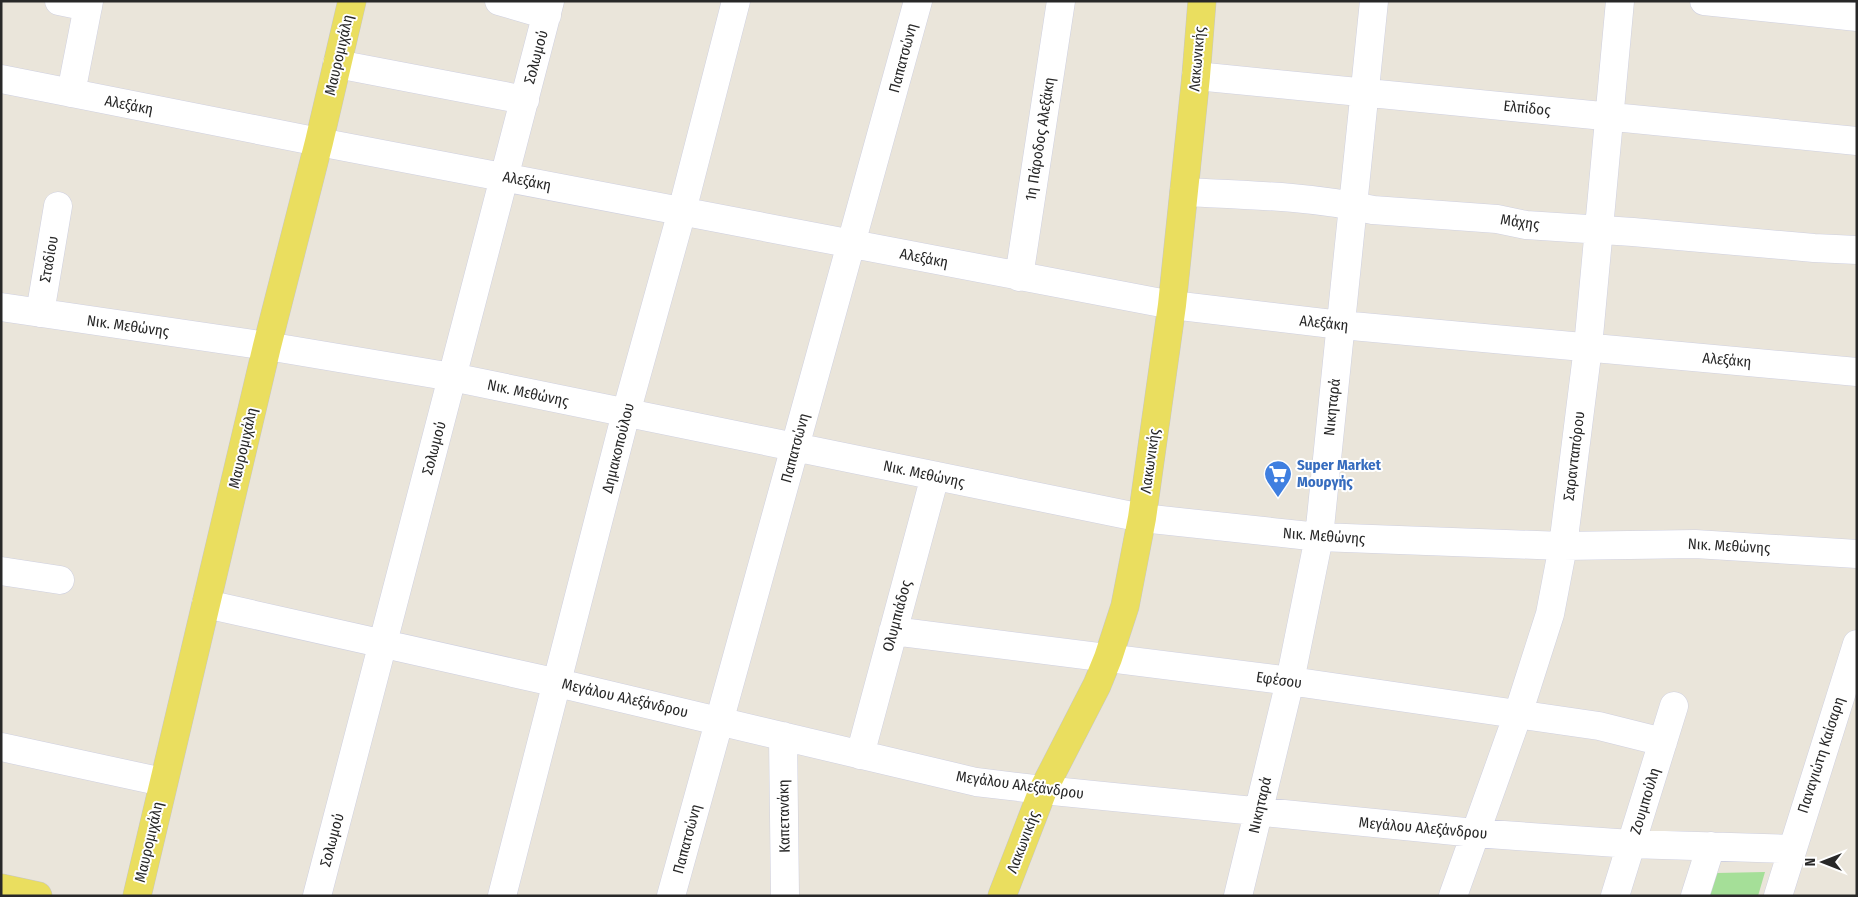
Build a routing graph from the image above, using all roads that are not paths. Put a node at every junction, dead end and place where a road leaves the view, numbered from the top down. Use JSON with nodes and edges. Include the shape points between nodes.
{"nodes":[{"id":1,"x":59,"y":1,"type":"edge"},
{"id":2,"x":352,"y":1,"type":"edge"},
{"id":3,"x":499,"y":1,"type":"edge"},
{"id":4,"x":736,"y":1,"type":"edge"},
{"id":5,"x":918,"y":1,"type":"edge"},
{"id":6,"x":1061,"y":1,"type":"edge"},
{"id":7,"x":1202,"y":1,"type":"edge"},
{"id":8,"x":1374,"y":1,"type":"edge"},
{"id":9,"x":1620,"y":1,"type":"edge"},
{"id":10,"x":1704,"y":1,"type":"edge"},
{"id":11,"x":88,"y":4,"type":"edge"},
{"id":12,"x":548,"y":8,"type":"edge"},
{"id":13,"x":1857,"y":17,"type":"edge"},
{"id":14,"x":337,"y":64,"type":"junction"},
{"id":15,"x":1196,"y":76,"type":"junction"},
{"id":16,"x":1,"y":79,"type":"edge"},
{"id":17,"x":1365,"y":92,"type":"junction"},
{"id":18,"x":71,"y":93,"type":"junction"},
{"id":19,"x":525,"y":100,"type":"junction"},
{"id":20,"x":1609,"y":116,"type":"junction"},
{"id":21,"x":1857,"y":141,"type":"edge"},
{"id":22,"x":319,"y":142,"type":"junction"},
{"id":23,"x":504,"y":177,"type":"junction"},
{"id":24,"x":1184,"y":192,"type":"junction"},
{"id":25,"x":1353,"y":205,"type":"junction"},
{"id":26,"x":58,"y":206,"type":"dead end"},
{"id":27,"x":682,"y":211,"type":"junction"},
{"id":28,"x":1598,"y":230,"type":"junction"},
{"id":29,"x":851,"y":244,"type":"junction"},
{"id":30,"x":1857,"y":250,"type":"edge"},
{"id":31,"x":1019,"y":277,"type":"junction"},
{"id":32,"x":1172,"y":305,"type":"junction"},
{"id":33,"x":1,"y":307,"type":"edge"},
{"id":34,"x":40,"y":312,"type":"junction"},
{"id":35,"x":1341,"y":325,"type":"junction"},
{"id":36,"x":267,"y":346,"type":"junction"},
{"id":37,"x":1588,"y":347,"type":"junction"},
{"id":38,"x":1857,"y":372,"type":"edge"},
{"id":39,"x":452,"y":377,"type":"junction"},
{"id":40,"x":626,"y":413,"type":"junction"},
{"id":41,"x":795,"y":447,"type":"junction"},
{"id":42,"x":935,"y":476,"type":"junction"},
{"id":43,"x":1142,"y":518,"type":"junction"},
{"id":44,"x":1319,"y":537,"type":"junction"},
{"id":45,"x":1563,"y":546,"type":"junction"},
{"id":46,"x":1857,"y":554,"type":"edge"},
{"id":47,"x":1,"y":572,"type":"edge"},
{"id":48,"x":60,"y":580,"type":"dead end"},
{"id":49,"x":206,"y":604,"type":"junction"},
{"id":50,"x":893,"y":631,"type":"junction"},
{"id":51,"x":383,"y":643,"type":"junction"},
{"id":52,"x":1857,"y":644,"type":"edge"},
{"id":53,"x":1108,"y":658,"type":"junction"},
{"id":54,"x":1290,"y":681,"type":"junction"},
{"id":55,"x":558,"y":683,"type":"junction"},
{"id":56,"x":1674,"y":706,"type":"dead end"},
{"id":57,"x":1518,"y":714,"type":"junction"},
{"id":58,"x":719,"y":720,"type":"junction"},
{"id":59,"x":783,"y":736,"type":"junction"},
{"id":60,"x":1663,"y":742,"type":"junction"},
{"id":61,"x":1,"y":747,"type":"edge"},
{"id":62,"x":860,"y":755,"type":"junction"},
{"id":63,"x":163,"y":782,"type":"junction"},
{"id":64,"x":1043,"y":790,"type":"junction"},
{"id":65,"x":1258,"y":812,"type":"junction"},
{"id":66,"x":1475,"y":833,"type":"junction"},
{"id":67,"x":1631,"y":844,"type":"junction"},
{"id":68,"x":1710,"y":846,"type":"junction"},
{"id":69,"x":1792,"y":849,"type":"junction"},
{"id":70,"x":1,"y":888,"type":"edge"},
{"id":71,"x":38,"y":896,"type":"edge"},
{"id":72,"x":137,"y":896,"type":"edge"},
{"id":73,"x":317,"y":896,"type":"edge"},
{"id":74,"x":502,"y":896,"type":"edge"},
{"id":75,"x":671,"y":896,"type":"edge"},
{"id":76,"x":785,"y":896,"type":"edge"},
{"id":77,"x":1002,"y":896,"type":"edge"},
{"id":78,"x":1238,"y":896,"type":"edge"},
{"id":79,"x":1454,"y":896,"type":"edge"},
{"id":80,"x":1615,"y":896,"type":"edge"},
{"id":81,"x":1695,"y":896,"type":"edge"},
{"id":82,"x":1778,"y":896,"type":"edge"}],
"edges":[{"from":1,"to":11,"type":"street"},
{"from":2,"to":14,"type":"main road","name":"Μαυρομιχάλη"},
{"from":3,"to":12,"type":"street"},
{"from":4,"to":27,"type":"street","name":"Δημακοπούλου"},
{"from":5,"to":29,"type":"street","name":"Παπατσώνη"},
{"from":6,"to":31,"type":"street","name":"1η Πάροδος Αλεξάκη"},
{"from":7,"to":15,"type":"main road","name":"Λακωνικής"},
{"from":8,"to":17,"type":"street","name":"Νικηταρά"},
{"from":9,"to":20,"type":"street","name":"Σαρανταπόρου"},
{"from":10,"to":13,"type":"street"},
{"from":11,"to":18,"type":"street"},
{"from":12,"to":19,"type":"street","name":"Σολωμού"},
{"from":14,"to":19,"type":"street"},
{"from":14,"to":22,"type":"main road","name":"Μαυρομιχάλη"},
{"from":15,"to":17,"type":"street","name":"Ελπίδος"},
{"from":15,"to":24,"type":"main road","name":"Λακωνικής"},
{"from":16,"to":18,"type":"street","name":"Αλεξάκη"},
{"from":17,"to":20,"type":"street","name":"Ελπίδος"},
{"from":17,"to":25,"type":"street","name":"Νικηταρά"},
{"from":18,"to":22,"type":"street","name":"Αλεξάκη"},
{"from":19,"to":23,"type":"street","name":"Σολωμού"},
{"from":20,"to":21,"type":"street","name":"Ελπίδος"},
{"from":20,"to":28,"type":"street","name":"Σαρανταπόρου"},
{"from":22,"to":23,"type":"street","name":"Αλεξάκη"},
{"from":22,"to":36,"type":"main road","name":"Μαυρομιχάλη"},
{"from":23,"to":27,"type":"street","name":"Αλεξάκη"},
{"from":23,"to":39,"type":"street","name":"Σολωμού"},
{"from":24,"to":25,"type":"street","name":"Μάχης"},
{"from":24,"to":32,"type":"main road","name":"Λακωνικής"},
{"from":25,"to":28,"type":"street","name":"Μάχης","via":[[1373,210],[1498,218],[1526,224]]},
{"from":25,"to":35,"type":"street","name":"Νικηταρά"},
{"from":26,"to":34,"type":"street","name":"Σταδίου"},
{"from":27,"to":29,"type":"street","name":"Αλεξάκη"},
{"from":27,"to":40,"type":"street","name":"Δημακοπούλου"},
{"from":28,"to":30,"type":"street","name":"Μάχης"},
{"from":28,"to":37,"type":"street","name":"Σαρανταπόρου"},
{"from":29,"to":31,"type":"street","name":"Αλεξάκη"},
{"from":29,"to":41,"type":"street","name":"Παπατσώνη"},
{"from":31,"to":32,"type":"street","name":"Αλεξάκη"},
{"from":32,"to":35,"type":"street","name":"Αλεξάκη"},
{"from":32,"to":43,"type":"main road","name":"Λακωνικής"},
{"from":33,"to":34,"type":"street","name":"Νικ. Μεθώνης"},
{"from":34,"to":36,"type":"street","name":"Νικ. Μεθώνης"},
{"from":35,"to":37,"type":"street","name":"Αλεξάκη"},
{"from":35,"to":44,"type":"street","name":"Νικηταρά"},
{"from":36,"to":39,"type":"street","name":"Νικ. Μεθώνης"},
{"from":36,"to":49,"type":"main road","name":"Μαυρομιχάλη"},
{"from":37,"to":38,"type":"street","name":"Αλεξάκη"},
{"from":37,"to":45,"type":"street","name":"Σαρανταπόρου"},
{"from":39,"to":40,"type":"street","name":"Νικ. Μεθώνης"},
{"from":39,"to":51,"type":"street","name":"Σολωμού"},
{"from":40,"to":41,"type":"street","name":"Νικ. Μεθώνης"},
{"from":40,"to":55,"type":"street","name":"Δημακοπούλου"},
{"from":41,"to":42,"type":"street","name":"Νικ. Μεθώνης"},
{"from":41,"to":58,"type":"street","name":"Παπατσώνη"},
{"from":42,"to":43,"type":"street","name":"Νικ. Μεθώνης"},
{"from":42,"to":50,"type":"street","name":"Ολυμπιάδος"},
{"from":43,"to":44,"type":"street","name":"Νικ. Μεθώνης"},
{"from":43,"to":53,"type":"main road","name":"Λακωνικής","via":[[1125,606]]},
{"from":44,"to":45,"type":"street","name":"Νικ. Μεθώνης"},
{"from":44,"to":54,"type":"street","name":"Νικηταρά"},
{"from":45,"to":46,"type":"street","name":"Νικ. Μεθώνης","via":[[1695,544]]},
{"from":45,"to":57,"type":"street","name":"Σαρανταπόρου","via":[[1550,614]]},
{"from":47,"to":48,"type":"street"},
{"from":49,"to":51,"type":"street","name":"Μεγάλου Αλεξάνδρου"},
{"from":49,"to":63,"type":"main road","name":"Μαυρομιχάλη"},
{"from":50,"to":53,"type":"street","name":"Εφέσου"},
{"from":50,"to":62,"type":"street","name":"Ολυμπιάδος"},
{"from":51,"to":55,"type":"street","name":"Μεγάλου Αλεξάνδρου"},
{"from":51,"to":73,"type":"street","name":"Σολωμού"},
{"from":52,"to":69,"type":"street","name":"Παναγιώτη Καίσαρη"},
{"from":53,"to":54,"type":"street","name":"Εφέσου"},
{"from":53,"to":64,"type":"main road","name":"Λακωνικής"},
{"from":54,"to":57,"type":"street","name":"Εφέσου"},
{"from":54,"to":65,"type":"street","name":"Νικηταρά"},
{"from":55,"to":58,"type":"street","name":"Μεγάλου Αλεξάνδρου"},
{"from":55,"to":74,"type":"street","name":"Δημακοπούλου"},
{"from":56,"to":60,"type":"street","name":"Ζουμπούλη"},
{"from":57,"to":60,"type":"street","name":"Εφέσου","via":[[1599,726]]},
{"from":57,"to":66,"type":"street","name":"Σαρανταπόρου"},
{"from":58,"to":59,"type":"street","name":"Μεγάλου Αλεξάνδρου"},
{"from":58,"to":75,"type":"street","name":"Παπατσώνη"},
{"from":59,"to":62,"type":"street","name":"Μεγάλου Αλεξάνδρου"},
{"from":59,"to":76,"type":"street","name":"Καπετανάκη"},
{"from":60,"to":67,"type":"street","name":"Ζουμπούλη"},
{"from":61,"to":63,"type":"street"},
{"from":62,"to":64,"type":"street","name":"Μεγάλου Αλεξάνδρου","via":[[976,782]]},
{"from":63,"to":72,"type":"main road","name":"Μαυρομιχάλη"},
{"from":64,"to":65,"type":"street","name":"Μεγάλου Αλεξάνδρου"},
{"from":64,"to":77,"type":"main road","name":"Λακωνικής"},
{"from":65,"to":66,"type":"street","name":"Μεγάλου Αλεξάνδρου"},
{"from":65,"to":78,"type":"street","name":"Νικηταρά"},
{"from":66,"to":67,"type":"street","name":"Μεγάλου Αλεξάνδρου"},
{"from":66,"to":79,"type":"street","name":"Σαρανταπόρου"},
{"from":67,"to":68,"type":"street","name":"Μεγάλου Αλεξάνδρου"},
{"from":67,"to":80,"type":"street","name":"Ζουμπούλη"},
{"from":68,"to":69,"type":"street","name":"Μεγάλου Αλεξάνδρου"},
{"from":68,"to":81,"type":"street"},
{"from":69,"to":82,"type":"street","name":"Παναγιώτη Καίσαρη"},
{"from":70,"to":71,"type":"main road"}]}
